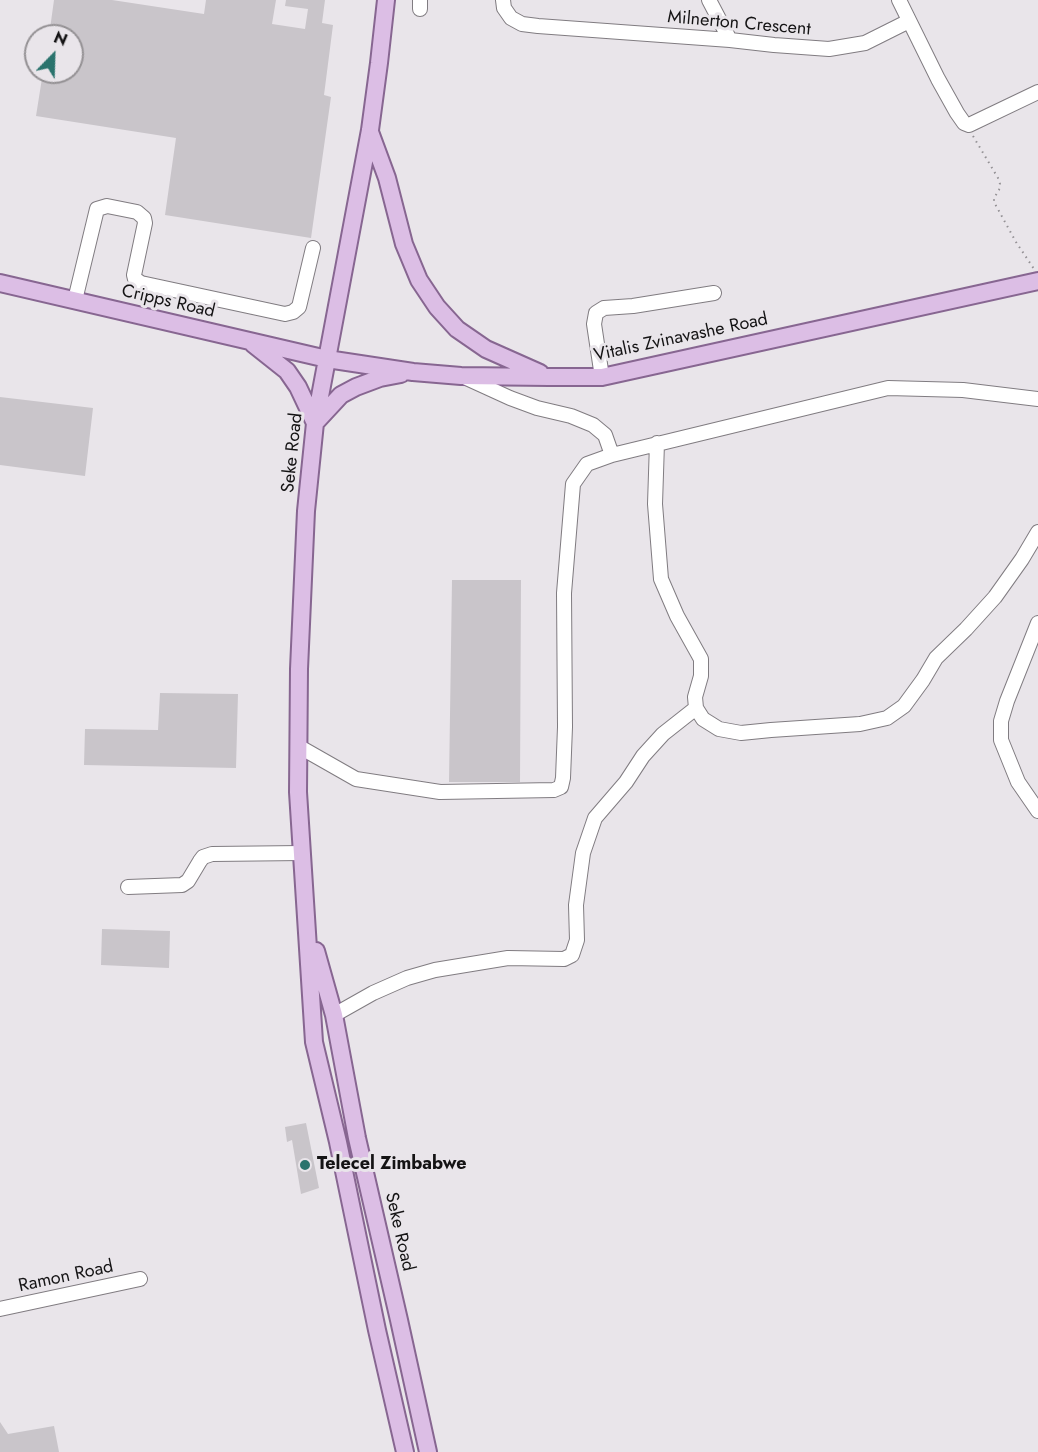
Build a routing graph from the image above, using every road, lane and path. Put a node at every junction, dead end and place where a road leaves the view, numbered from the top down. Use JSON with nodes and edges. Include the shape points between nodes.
{"nodes":[{"id":1,"x":386,"y":0,"type":"edge"},
{"id":2,"x":503,"y":0,"type":"edge"},
{"id":3,"x":709,"y":0,"type":"edge"},
{"id":4,"x":899,"y":0,"type":"edge"},
{"id":5,"x":909,"y":21,"type":"junction"},
{"id":6,"x":730,"y":40,"type":"junction"},
{"id":7,"x":1038,"y":92,"type":"edge"},
{"id":8,"x":969,"y":125,"type":"junction"},
{"id":9,"x":370,"y":130,"type":"junction"},
{"id":10,"x":313,"y":248,"type":"dead end"},
{"id":11,"x":1038,"y":274,"type":"edge"},
{"id":12,"x":1038,"y":281,"type":"edge"},
{"id":13,"x":0,"y":283,"type":"edge"},
{"id":14,"x":714,"y":293,"type":"dead end"},
{"id":15,"x":75,"y":300,"type":"junction"},
{"id":16,"x":250,"y":341,"type":"junction"},
{"id":17,"x":327,"y":359,"type":"junction"},
{"id":18,"x":413,"y":372,"type":"junction"},
{"id":19,"x":461,"y":376,"type":"junction"},
{"id":20,"x":549,"y":377,"type":"junction"},
{"id":21,"x":602,"y":377,"type":"junction"},
{"id":22,"x":1038,"y":399,"type":"edge"},
{"id":23,"x":315,"y":423,"type":"junction"},
{"id":24,"x":657,"y":443,"type":"junction"},
{"id":25,"x":612,"y":455,"type":"junction"},
{"id":26,"x":1038,"y":532,"type":"edge"},
{"id":27,"x":1038,"y":623,"type":"edge"},
{"id":28,"x":696,"y":708,"type":"junction"},
{"id":29,"x":298,"y":746,"type":"junction"},
{"id":30,"x":1038,"y":811,"type":"edge"},
{"id":31,"x":302,"y":853,"type":"junction"},
{"id":32,"x":128,"y":887,"type":"dead end"},
{"id":33,"x":306,"y":915,"type":"junction"},
{"id":34,"x":334,"y":1015,"type":"junction"},
{"id":35,"x":140,"y":1279,"type":"dead end"},
{"id":36,"x":0,"y":1309,"type":"edge"},
{"id":37,"x":405,"y":1452,"type":"edge"},
{"id":38,"x":428,"y":1452,"type":"edge"}],
"edges":[{"from":1,"to":9,"type":"main road","name":"Seke Road"},
{"from":2,"to":6,"type":"street","name":"Milnerton Crescent","via":[[504,8],[522,24]]},
{"from":3,"to":6,"type":"street"},
{"from":4,"to":5,"type":"street"},
{"from":5,"to":6,"type":"street","name":"Milnerton Crescent","via":[[865,43],[829,49]]},
{"from":5,"to":8,"type":"street","via":[[947,96],[961,120]]},
{"from":7,"to":8,"type":"street"},
{"from":8,"to":11,"type":"path","via":[[1000,184],[994,202]]},
{"from":9,"to":17,"type":"main road","name":"Seke Road"},
{"from":9,"to":20,"type":"main road","via":[[404,244],[419,280],[437,307],[457,329],[486,349]]},
{"from":10,"to":15,"type":"street","via":[[299,307],[285,314],[141,283],[134,275],[144,218],[136,212],[107,206],[96,209]]},
{"from":12,"to":21,"type":"main road","name":"Vitalis Zvinavashe Road"},
{"from":13,"to":15,"type":"main road","name":"Cripps Road"},
{"from":14,"to":21,"type":"street","via":[[604,308],[596,314]]},
{"from":15,"to":16,"type":"main road","name":"Cripps Road"},
{"from":16,"to":17,"type":"main road","name":"Cripps Road"},
{"from":16,"to":23,"type":"main road","via":[[286,371]]},
{"from":17,"to":18,"type":"main road","name":"Vitalis Zvinavashe Road"},
{"from":17,"to":23,"type":"main road","name":"Seke Road"},
{"from":18,"to":19,"type":"main road","name":"Vitalis Zvinavashe Road"},
{"from":18,"to":23,"type":"main road","via":[[380,378],[348,391]]},
{"from":19,"to":20,"type":"main road","name":"Vitalis Zvinavashe Road"},
{"from":19,"to":25,"type":"street","via":[[510,398],[593,425],[605,435]]},
{"from":20,"to":21,"type":"main road","name":"Vitalis Zvinavashe Road"},
{"from":22,"to":24,"type":"street","via":[[888,387]]},
{"from":23,"to":29,"type":"main road","name":"Seke Road","via":[[306,512]]},
{"from":24,"to":25,"type":"street"},
{"from":24,"to":28,"type":"street","via":[[655,504],[661,579],[701,659]]},
{"from":25,"to":29,"type":"street","via":[[587,464],[573,484],[564,593],[565,727],[561,787],[440,792],[356,779]]},
{"from":26,"to":28,"type":"street","via":[[995,597],[936,658],[904,706],[887,718],[860,724],[741,733],[719,729],[703,719]]},
{"from":27,"to":30,"type":"street","via":[[1001,721],[1001,740],[1018,782]]},
{"from":28,"to":34,"type":"street","via":[[663,734],[595,818],[583,853],[576,905],[577,940],[572,955],[564,959],[508,958],[435,970],[373,993]]},
{"from":29,"to":31,"type":"main road","name":"Seke Road"},
{"from":31,"to":32,"type":"street","via":[[212,854],[200,861],[182,885]]},
{"from":31,"to":33,"type":"main road","name":"Seke Road"},
{"from":33,"to":34,"type":"main road","name":"Seke Road"},
{"from":33,"to":37,"type":"main road","name":"Seke Road","via":[[315,1042]]},
{"from":34,"to":38,"type":"main road","name":"Seke Road","via":[[357,1138]]},
{"from":35,"to":36,"type":"street","name":"Ramon Road"}]}
